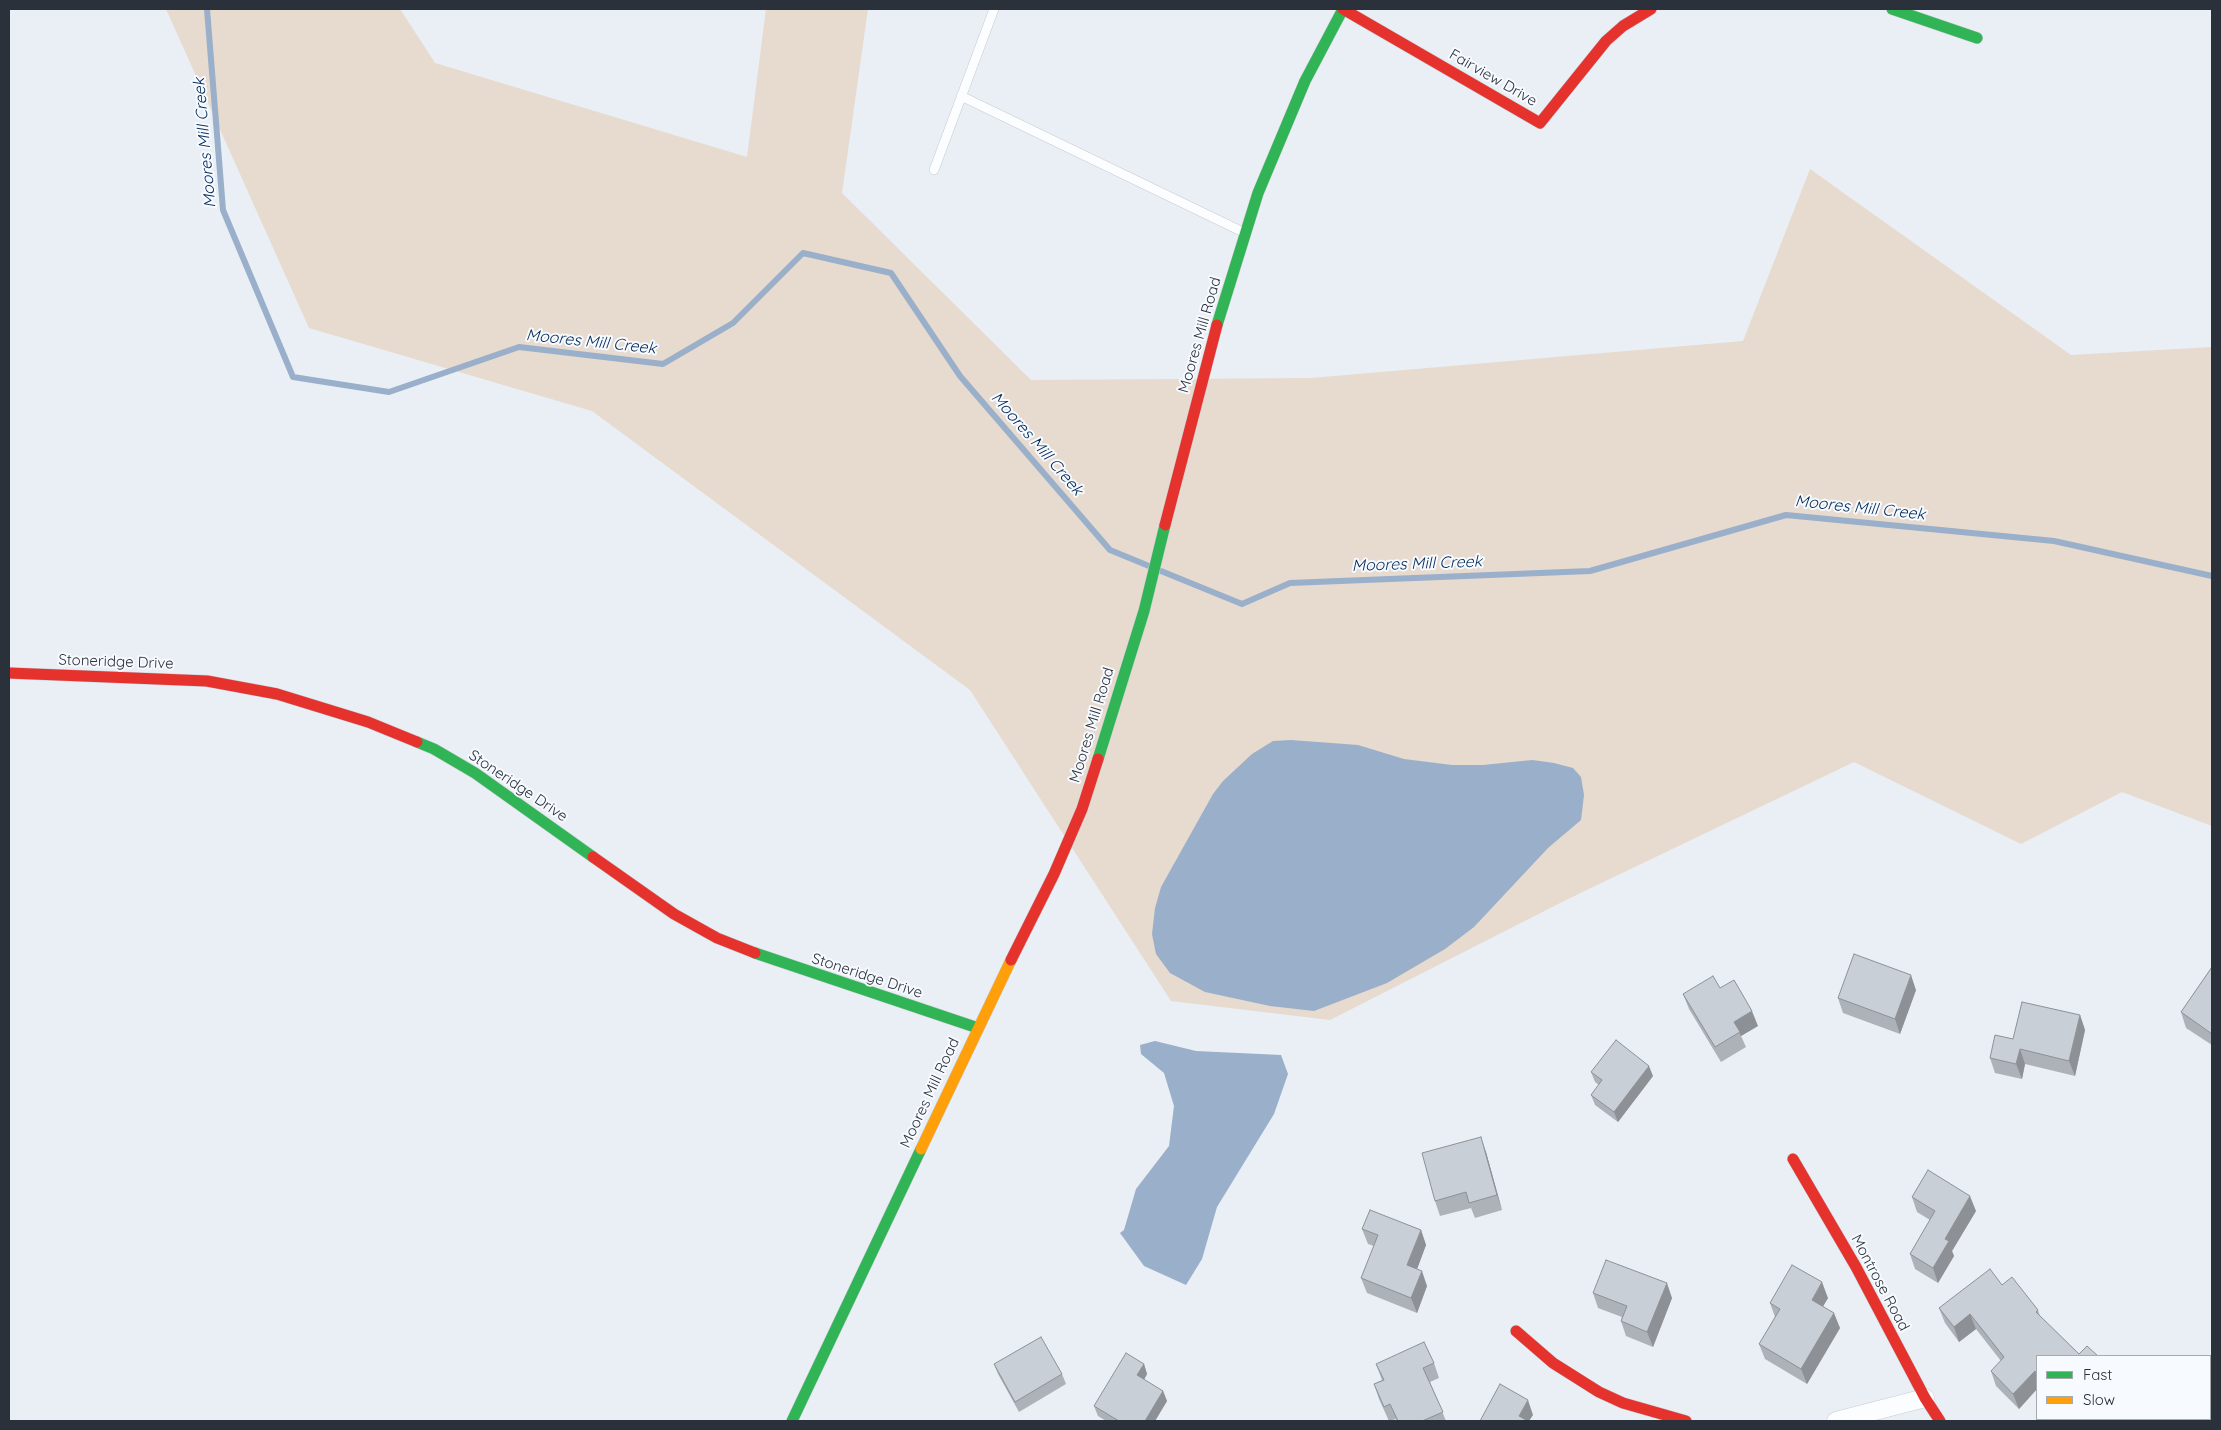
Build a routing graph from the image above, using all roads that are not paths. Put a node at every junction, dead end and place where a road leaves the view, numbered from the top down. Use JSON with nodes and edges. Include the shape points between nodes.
{"nodes":[{"id":1,"x":994,"y":9,"type":"edge"},
{"id":2,"x":1343,"y":9,"type":"edge"},
{"id":3,"x":1651,"y":9,"type":"edge"},
{"id":4,"x":1892,"y":9,"type":"edge"},
{"id":5,"x":1977,"y":38,"type":"dead end"},
{"id":6,"x":962,"y":96,"type":"junction"},
{"id":7,"x":934,"y":170,"type":"dead end"},
{"id":8,"x":1246,"y":233,"type":"junction"},
{"id":9,"x":9,"y":673,"type":"edge"},
{"id":10,"x":978,"y":1028,"type":"junction"},
{"id":11,"x":1793,"y":1159,"type":"dead end"},
{"id":12,"x":1516,"y":1331,"type":"dead end"},
{"id":13,"x":1925,"y":1398,"type":"junction"},
{"id":14,"x":792,"y":1421,"type":"edge"},
{"id":15,"x":1686,"y":1421,"type":"edge"},
{"id":16,"x":1836,"y":1421,"type":"edge"},
{"id":17,"x":1940,"y":1421,"type":"edge"}],
"edges":[{"from":1,"to":6,"type":"lane"},
{"from":2,"to":3,"type":"street","name":"Fairview Drive","via":[[1540,123],[1606,41]]},
{"from":2,"to":8,"type":"street","name":"Moores Mill Road","via":[[1305,81],[1258,194]]},
{"from":4,"to":5,"type":"street"},
{"from":6,"to":7,"type":"lane"},
{"from":6,"to":8,"type":"lane"},
{"from":8,"to":10,"type":"street","name":"Moores Mill Road","via":[[1207,356],[1144,611],[1082,808],[1054,874]]},
{"from":9,"to":10,"type":"street","name":"Stoneridge Drive","via":[[206,681],[277,694],[368,722],[434,749],[475,773],[674,914],[717,938],[785,965]]},
{"from":10,"to":14,"type":"street","name":"Moores Mill Road"},
{"from":11,"to":13,"type":"street","name":"Montrose Road","via":[[1856,1267]]},
{"from":12,"to":15,"type":"street","via":[[1554,1363],[1599,1392],[1623,1403]]},
{"from":13,"to":16,"type":"street"},
{"from":13,"to":17,"type":"street","name":"Montrose Road"}]}
